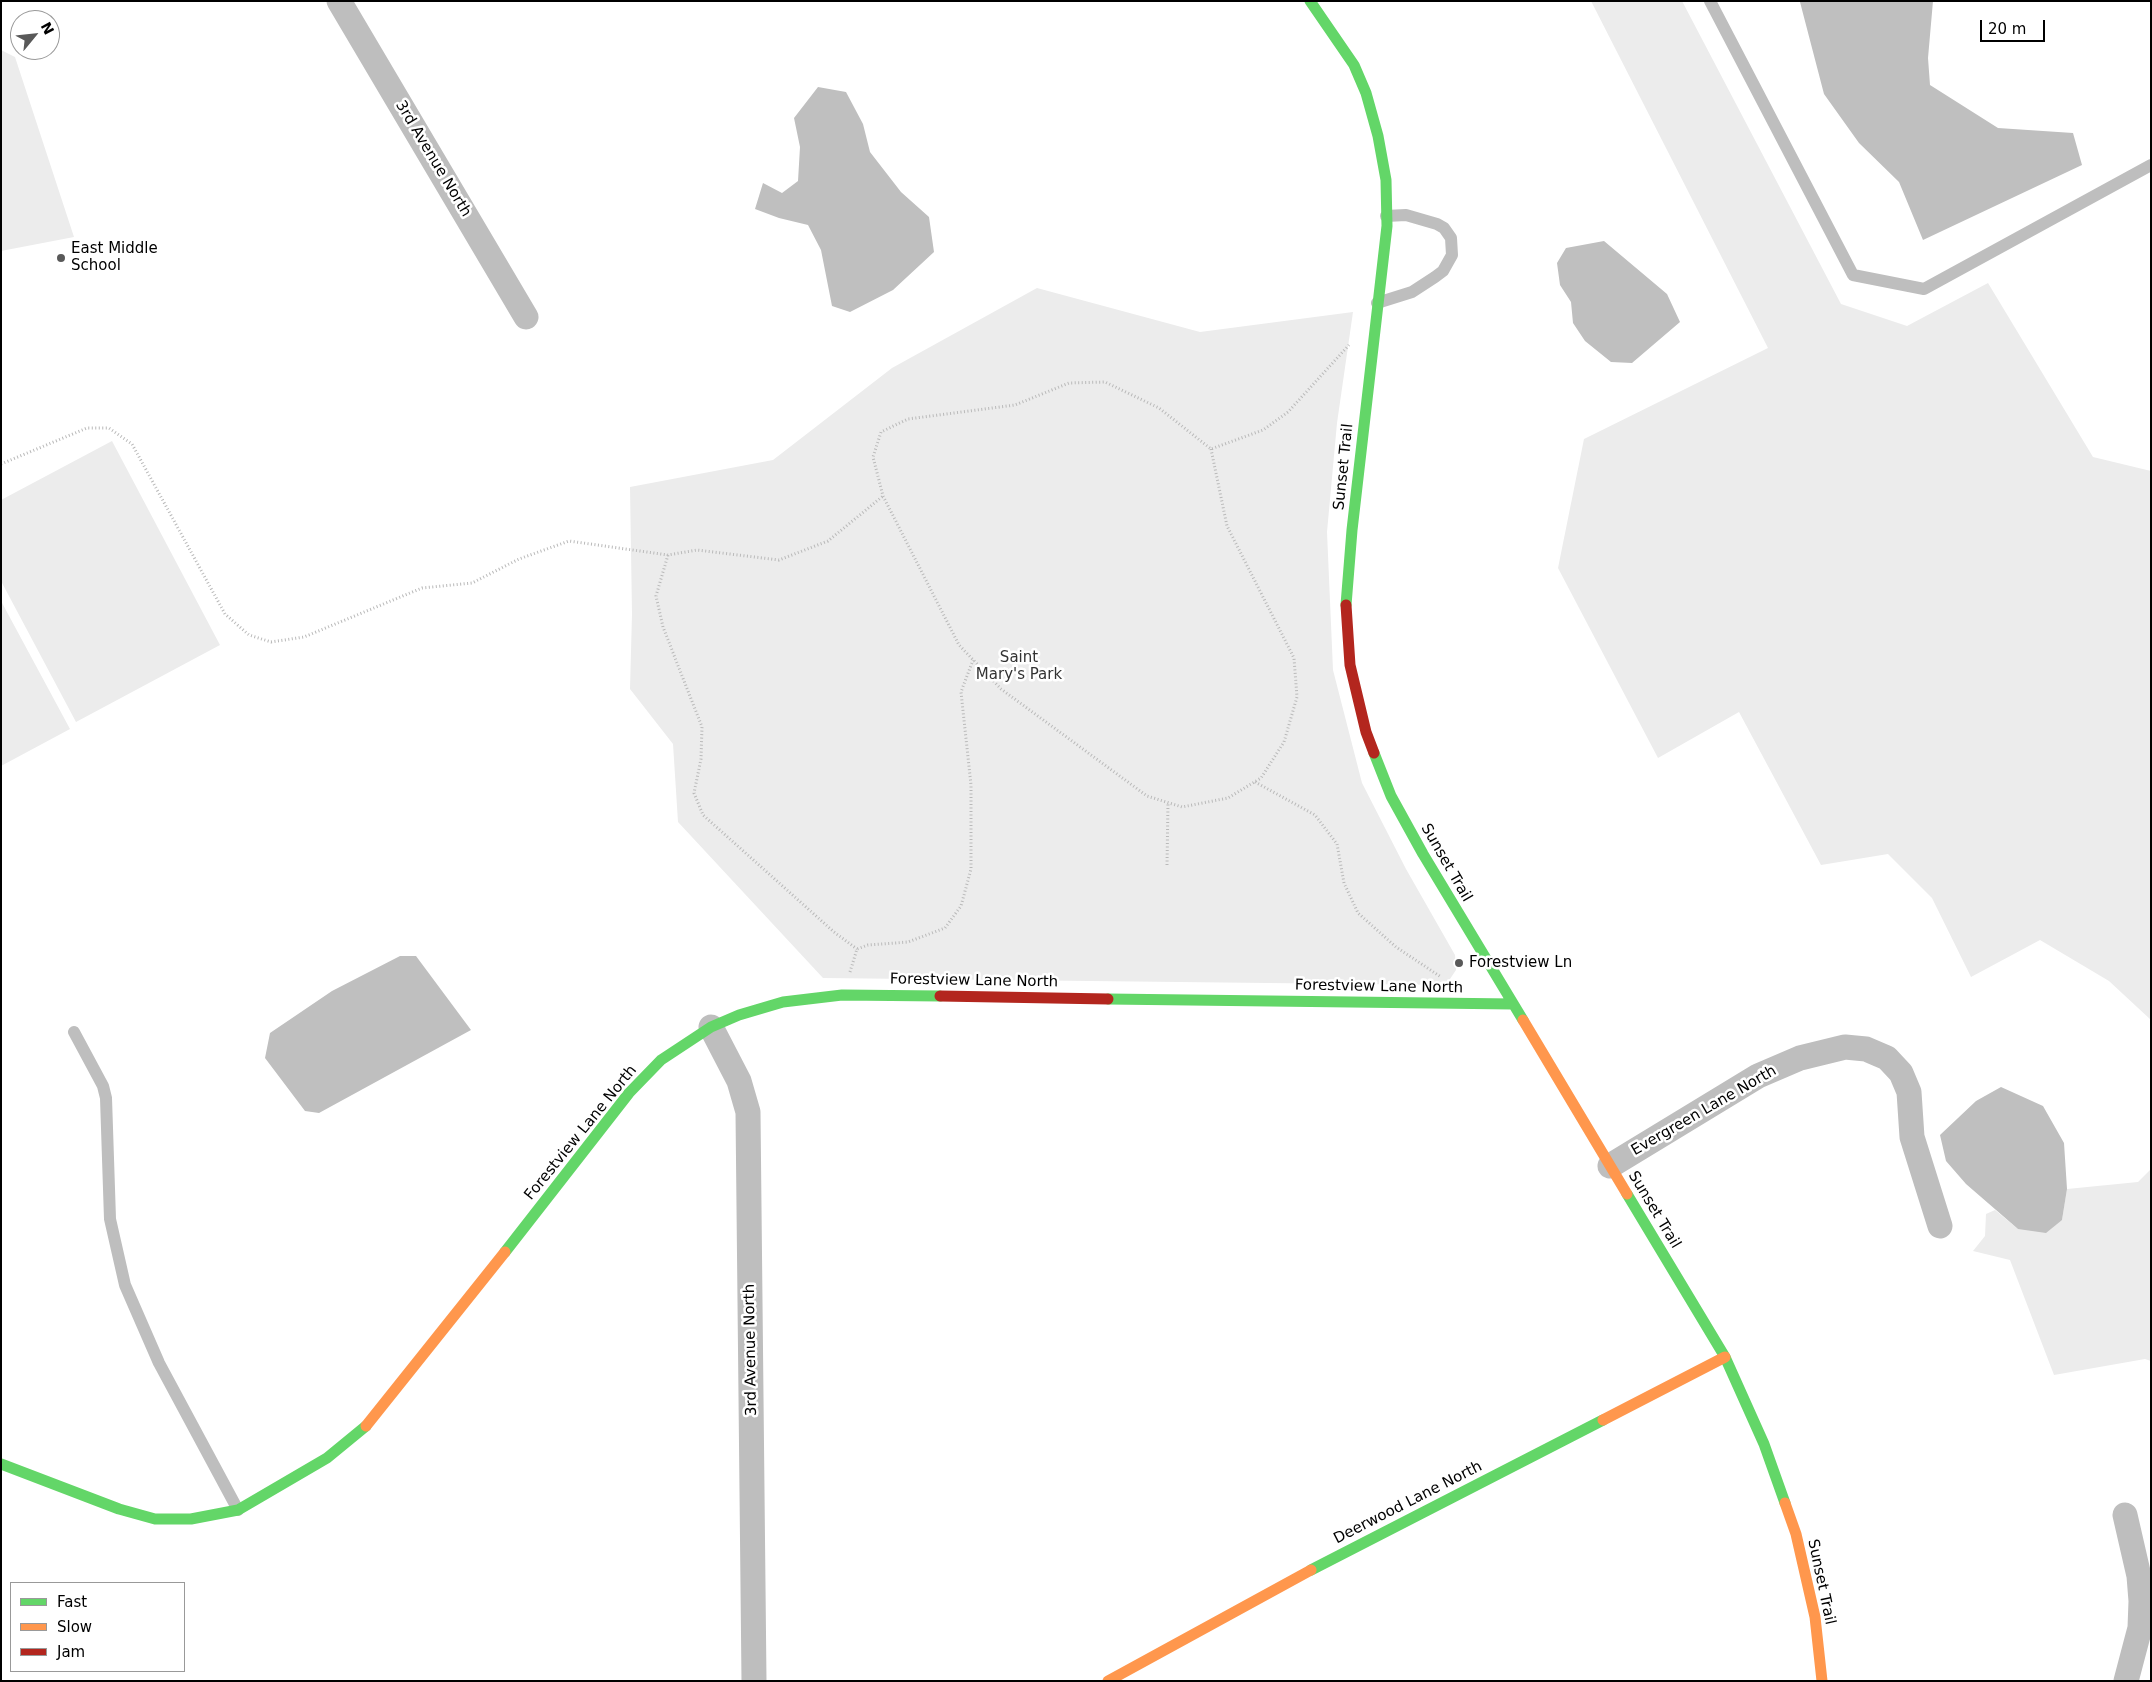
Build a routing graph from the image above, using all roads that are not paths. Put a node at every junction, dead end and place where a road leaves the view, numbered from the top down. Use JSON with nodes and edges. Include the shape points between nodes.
{"nodes":[{"id":1,"x":340,"y":1,"type":"edge"},
{"id":2,"x":1310,"y":1,"type":"edge"},
{"id":3,"x":1710,"y":1,"type":"edge"},
{"id":4,"x":2151,"y":165,"type":"edge"},
{"id":5,"x":1386,"y":216,"type":"junction"},
{"id":6,"x":1377,"y":303,"type":"junction"},
{"id":7,"x":526,"y":317,"type":"dead end"},
{"id":8,"x":1513,"y":1004,"type":"junction"},
{"id":9,"x":711,"y":1027,"type":"junction"},
{"id":10,"x":74,"y":1032,"type":"dead end"},
{"id":11,"x":1610,"y":1166,"type":"junction"},
{"id":12,"x":1940,"y":1226,"type":"dead end"},
{"id":13,"x":1725,"y":1358,"type":"junction"},
{"id":14,"x":1,"y":1464,"type":"edge"},
{"id":15,"x":238,"y":1510,"type":"junction"},
{"id":16,"x":2125,"y":1515,"type":"dead end"},
{"id":17,"x":754,"y":1681,"type":"edge"},
{"id":18,"x":1108,"y":1681,"type":"edge"},
{"id":19,"x":1822,"y":1681,"type":"edge"},
{"id":20,"x":2126,"y":1681,"type":"edge"}],
"edges":[{"from":1,"to":7,"type":"street","name":"3rd Avenue North"},
{"from":2,"to":5,"type":"street","name":"Sunset Trail","via":[[1354,65],[1366,93],[1386,180]]},
{"from":3,"to":4,"type":"lane","via":[[1853,274],[1924,289]]},
{"from":5,"to":6,"type":"street","name":"Sunset Trail"},
{"from":5,"to":6,"type":"lane","via":[[1406,215],[1444,228],[1451,238],[1452,255],[1443,271],[1412,292]]},
{"from":6,"to":8,"type":"street","name":"Sunset Trail","via":[[1346,599],[1350,665],[1366,732],[1391,796]]},
{"from":8,"to":9,"type":"street","name":"Forestview Lane North","via":[[842,995],[783,1002]]},
{"from":8,"to":11,"type":"street","name":"Sunset Trail"},
{"from":9,"to":15,"type":"street","name":"Forestview Lane North","via":[[661,1060],[628,1093],[371,1422],[327,1458]]},
{"from":9,"to":17,"type":"street","name":"3rd Avenue North","via":[[738,1081],[748,1112]]},
{"from":10,"to":15,"type":"lane","via":[[103,1086],[106,1098],[110,1219],[125,1285],[159,1363]]},
{"from":11,"to":12,"type":"street","name":"Evergreen Lane North","via":[[1758,1076],[1800,1058],[1845,1048],[1866,1049],[1887,1058],[1901,1073],[1909,1092],[1912,1137]]},
{"from":11,"to":13,"type":"street","name":"Sunset Trail"},
{"from":13,"to":18,"type":"street","name":"Deerwood Lane North","via":[[1270,1591]]},
{"from":13,"to":19,"type":"street","name":"Sunset Trail","via":[[1764,1444],[1796,1534],[1815,1617]]},
{"from":14,"to":15,"type":"street","name":"Forestview Lane North","via":[[119,1509],[155,1519],[192,1519]]},
{"from":16,"to":20,"type":"street","via":[[2139,1576],[2141,1601],[2140,1628]]}]}
